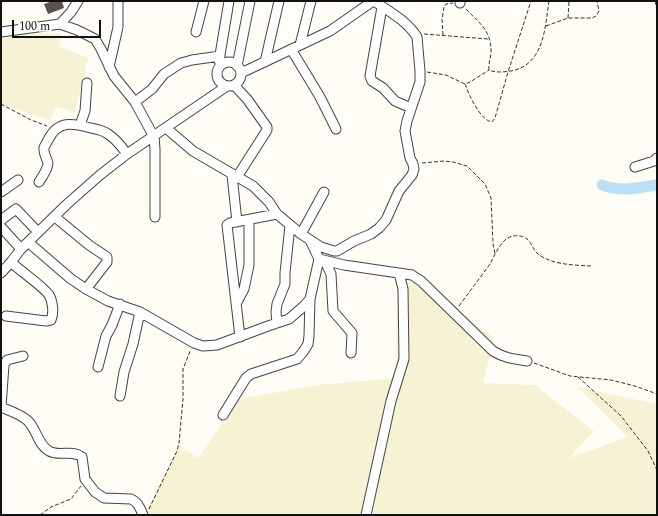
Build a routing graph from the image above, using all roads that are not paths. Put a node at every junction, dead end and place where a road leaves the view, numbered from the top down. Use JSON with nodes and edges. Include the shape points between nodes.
{"nodes":[{"id":1,"x":78,"y":1,"type":"edge"},
{"id":2,"x":118,"y":1,"type":"edge"},
{"id":3,"x":204,"y":1,"type":"edge"},
{"id":4,"x":229,"y":1,"type":"edge"},
{"id":5,"x":250,"y":1,"type":"edge"},
{"id":6,"x":279,"y":1,"type":"edge"},
{"id":7,"x":311,"y":1,"type":"edge"},
{"id":8,"x":374,"y":1,"type":"edge"},
{"id":9,"x":382,"y":7,"type":"junction"},
{"id":10,"x":60,"y":24,"type":"junction"},
{"id":11,"x":1,"y":32,"type":"edge"},
{"id":12,"x":196,"y":32,"type":"dead end"},
{"id":13,"x":300,"y":45,"type":"junction"},
{"id":14,"x":291,"y":49,"type":"junction"},
{"id":15,"x":220,"y":56,"type":"junction"},
{"id":16,"x":265,"y":62,"type":"junction"},
{"id":17,"x":109,"y":67,"type":"junction"},
{"id":18,"x":218,"y":68,"type":"junction"},
{"id":19,"x":239,"y":69,"type":"junction"},
{"id":20,"x":87,"y":83,"type":"dead end"},
{"id":21,"x":230,"y":86,"type":"junction"},
{"id":22,"x":135,"y":102,"type":"junction"},
{"id":23,"x":411,"y":108,"type":"junction"},
{"id":24,"x":80,"y":125,"type":"junction"},
{"id":25,"x":166,"y":128,"type":"junction"},
{"id":26,"x":336,"y":129,"type":"dead end"},
{"id":27,"x":154,"y":137,"type":"junction"},
{"id":28,"x":127,"y":154,"type":"junction"},
{"id":29,"x":657,"y":158,"type":"edge"},
{"id":30,"x":635,"y":167,"type":"dead end"},
{"id":31,"x":234,"y":176,"type":"junction"},
{"id":32,"x":18,"y":180,"type":"dead end"},
{"id":33,"x":39,"y":182,"type":"dead end"},
{"id":34,"x":1,"y":192,"type":"edge"},
{"id":35,"x":324,"y":192,"type":"dead end"},
{"id":36,"x":277,"y":214,"type":"junction"},
{"id":37,"x":55,"y":217,"type":"junction"},
{"id":38,"x":155,"y":217,"type":"dead end"},
{"id":39,"x":1,"y":220,"type":"edge"},
{"id":40,"x":248,"y":220,"type":"junction"},
{"id":41,"x":237,"y":222,"type":"junction"},
{"id":42,"x":290,"y":225,"type":"junction"},
{"id":43,"x":1,"y":227,"type":"edge"},
{"id":44,"x":38,"y":232,"type":"junction"},
{"id":45,"x":301,"y":234,"type":"junction"},
{"id":46,"x":310,"y":240,"type":"junction"},
{"id":47,"x":28,"y":242,"type":"junction"},
{"id":48,"x":21,"y":249,"type":"junction"},
{"id":49,"x":322,"y":260,"type":"junction"},
{"id":50,"x":11,"y":262,"type":"junction"},
{"id":51,"x":1,"y":273,"type":"edge"},
{"id":52,"x":399,"y":273,"type":"junction"},
{"id":53,"x":86,"y":289,"type":"junction"},
{"id":54,"x":310,"y":299,"type":"junction"},
{"id":55,"x":120,"y":304,"type":"junction"},
{"id":56,"x":236,"y":304,"type":"junction"},
{"id":57,"x":140,"y":312,"type":"junction"},
{"id":58,"x":6,"y":316,"type":"dead end"},
{"id":59,"x":277,"y":323,"type":"junction"},
{"id":60,"x":240,"y":337,"type":"junction"},
{"id":61,"x":351,"y":353,"type":"dead end"},
{"id":62,"x":23,"y":356,"type":"dead end"},
{"id":63,"x":527,"y":361,"type":"road end"},
{"id":64,"x":98,"y":367,"type":"dead end"},
{"id":65,"x":120,"y":396,"type":"dead end"},
{"id":66,"x":1,"y":407,"type":"edge"},
{"id":67,"x":223,"y":415,"type":"dead end"},
{"id":68,"x":146,"y":512,"type":"edge"},
{"id":69,"x":366,"y":515,"type":"edge"}],
"edges":[{"from":1,"to":10,"type":"street"},
{"from":2,"to":17,"type":"street","via":[[118,27]]},
{"from":3,"to":12,"type":"street"},
{"from":4,"to":15,"type":"street"},
{"from":5,"to":19,"type":"street"},
{"from":6,"to":16,"type":"street"},
{"from":7,"to":13,"type":"street"},
{"from":8,"to":9,"type":"street"},
{"from":8,"to":13,"type":"street","via":[[330,31]]},
{"from":9,"to":23,"type":"street","via":[[411,27],[417,37],[420,82]]},
{"from":9,"to":23,"type":"street","via":[[370,76],[372,81],[395,101]]},
{"from":10,"to":11,"type":"street"},
{"from":10,"to":17,"type":"street","via":[[95,39]]},
{"from":13,"to":14,"type":"street"},
{"from":14,"to":16,"type":"street"},
{"from":14,"to":26,"type":"street"},
{"from":15,"to":18,"type":"street"},
{"from":15,"to":22,"type":"street","via":[[181,64],[164,74],[152,89]]},
{"from":16,"to":19,"type":"street"},
{"from":17,"to":22,"type":"street"},
{"from":18,"to":19,"type":"street","via":[[225,63],[234,63]]},
{"from":18,"to":21,"type":"street","via":[[219,82]]},
{"from":19,"to":21,"type":"street","via":[[239,80]]},
{"from":20,"to":24,"type":"street","via":[[85,111]]},
{"from":21,"to":25,"type":"street"},
{"from":21,"to":31,"type":"street","via":[[247,99],[267,127]]},
{"from":22,"to":27,"type":"street"},
{"from":23,"to":46,"type":"street","via":[[405,131],[414,169],[399,191],[383,225],[337,251],[328,250]]},
{"from":24,"to":28,"type":"street","via":[[107,133]]},
{"from":24,"to":33,"type":"street","via":[[67,124],[54,130],[44,148],[48,167]]},
{"from":25,"to":27,"type":"street"},
{"from":25,"to":31,"type":"street","via":[[193,151]]},
{"from":27,"to":28,"type":"street"},
{"from":27,"to":38,"type":"street"},
{"from":28,"to":37,"type":"street"},
{"from":29,"to":30,"type":"street"},
{"from":31,"to":36,"type":"street","via":[[253,186]]},
{"from":31,"to":41,"type":"street"},
{"from":32,"to":34,"type":"street"},
{"from":35,"to":45,"type":"street"},
{"from":36,"to":40,"type":"street"},
{"from":36,"to":42,"type":"street"},
{"from":37,"to":44,"type":"street"},
{"from":37,"to":53,"type":"street","via":[[107,256],[107,262]]},
{"from":39,"to":44,"type":"street","via":[[16,209]]},
{"from":40,"to":41,"type":"street"},
{"from":40,"to":56,"type":"street","via":[[249,264],[244,290]]},
{"from":41,"to":56,"type":"street","via":[[227,226]]},
{"from":42,"to":45,"type":"street"},
{"from":42,"to":59,"type":"street","via":[[285,284],[277,304]]},
{"from":43,"to":48,"type":"street"},
{"from":44,"to":47,"type":"street"},
{"from":45,"to":46,"type":"street"},
{"from":46,"to":49,"type":"street"},
{"from":47,"to":48,"type":"street"},
{"from":47,"to":53,"type":"street"},
{"from":48,"to":50,"type":"street"},
{"from":49,"to":52,"type":"street"},
{"from":49,"to":54,"type":"street"},
{"from":49,"to":61,"type":"street","via":[[331,274],[332,311],[352,333]]},
{"from":50,"to":51,"type":"street"},
{"from":50,"to":58,"type":"street","via":[[49,295],[53,316],[51,320],[46,321]]},
{"from":52,"to":63,"type":"street","via":[[412,275],[421,281],[493,351],[509,359]]},
{"from":52,"to":69,"type":"street","via":[[403,289],[404,359]]},
{"from":53,"to":55,"type":"street","via":[[108,301]]},
{"from":54,"to":59,"type":"street","via":[[289,319]]},
{"from":54,"to":67,"type":"street","via":[[309,336],[304,352],[297,359],[246,378]]},
{"from":55,"to":57,"type":"street"},
{"from":55,"to":64,"type":"street","via":[[106,336]]},
{"from":56,"to":60,"type":"street"},
{"from":57,"to":60,"type":"street","via":[[199,345],[212,346]]},
{"from":57,"to":65,"type":"street"},
{"from":59,"to":60,"type":"street"},
{"from":62,"to":66,"type":"street","via":[[7,360],[4,365]]},
{"from":66,"to":68,"type":"street","via":[[29,421],[42,444],[50,452],[78,454],[82,457],[85,479],[95,492],[104,498],[131,498]]}]}
